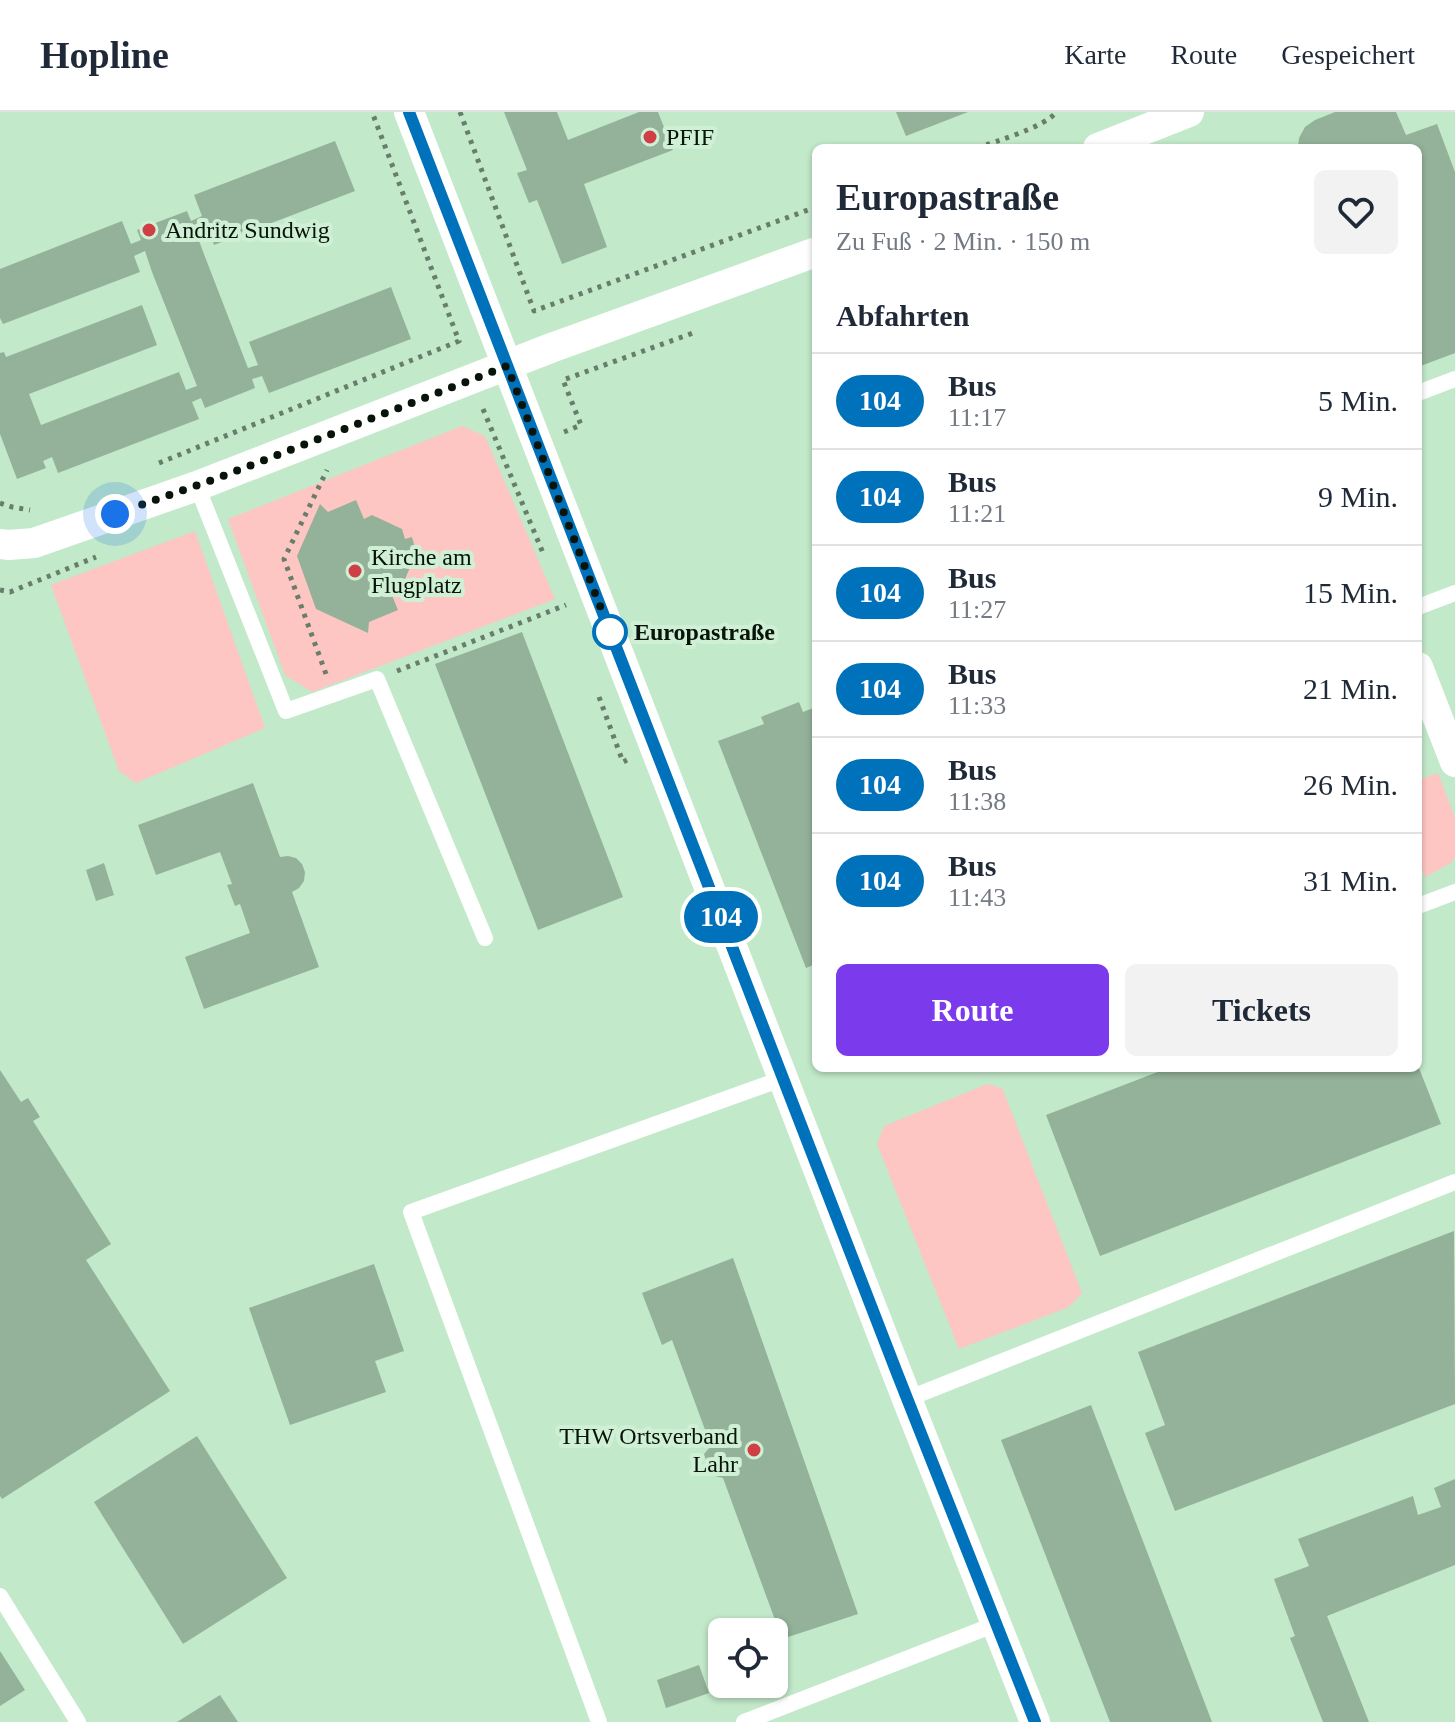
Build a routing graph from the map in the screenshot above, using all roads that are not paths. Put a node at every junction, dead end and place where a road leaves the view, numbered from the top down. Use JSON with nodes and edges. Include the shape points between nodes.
{"nodes":[{"id":1,"x":409,"y":112,"type":"edge"},
{"id":2,"x":1189,"y":112,"type":"edge"},
{"id":3,"x":1117,"y":136,"type":"edge"},
{"id":4,"x":812,"y":253,"type":"edge"},
{"id":5,"x":507,"y":366,"type":"junction"},
{"id":6,"x":1455,"y":379,"type":"edge"},
{"id":7,"x":1422,"y":391,"type":"edge"},
{"id":8,"x":197,"y":486,"type":"junction"},
{"id":9,"x":0,"y":544,"type":"edge"},
{"id":10,"x":1455,"y":593,"type":"edge"},
{"id":11,"x":1422,"y":605,"type":"edge"},
{"id":12,"x":1422,"y":677,"type":"edge"},
{"id":13,"x":1455,"y":762,"type":"edge"},
{"id":14,"x":1455,"y":892,"type":"edge"},
{"id":15,"x":1422,"y":904,"type":"edge"},
{"id":16,"x":485,"y":938,"type":"dead end"},
{"id":17,"x":784,"y":1078,"type":"junction"},
{"id":18,"x":1455,"y":1182,"type":"edge"},
{"id":19,"x":907,"y":1399,"type":"junction"},
{"id":20,"x":0,"y":1596,"type":"edge"},
{"id":21,"x":996,"y":1624,"type":"junction"},
{"id":22,"x":78,"y":1722,"type":"edge"},
{"id":23,"x":599,"y":1722,"type":"edge"},
{"id":24,"x":744,"y":1722,"type":"edge"},
{"id":25,"x":1035,"y":1722,"type":"edge"}],
"edges":[{"from":1,"to":5,"type":"street"},
{"from":2,"to":3,"type":"street"},
{"from":4,"to":5,"type":"street"},
{"from":5,"to":8,"type":"street"},
{"from":5,"to":17,"type":"street"},
{"from":6,"to":7,"type":"lane"},
{"from":8,"to":9,"type":"street","via":[[34,543]]},
{"from":8,"to":16,"type":"lane","via":[[286,711],[377,679]]},
{"from":10,"to":11,"type":"lane"},
{"from":12,"to":13,"type":"street"},
{"from":14,"to":15,"type":"lane"},
{"from":17,"to":19,"type":"street"},
{"from":17,"to":23,"type":"lane","via":[[411,1212]]},
{"from":18,"to":19,"type":"lane"},
{"from":19,"to":21,"type":"street"},
{"from":20,"to":22,"type":"lane"},
{"from":21,"to":24,"type":"lane"},
{"from":21,"to":25,"type":"street"}]}
